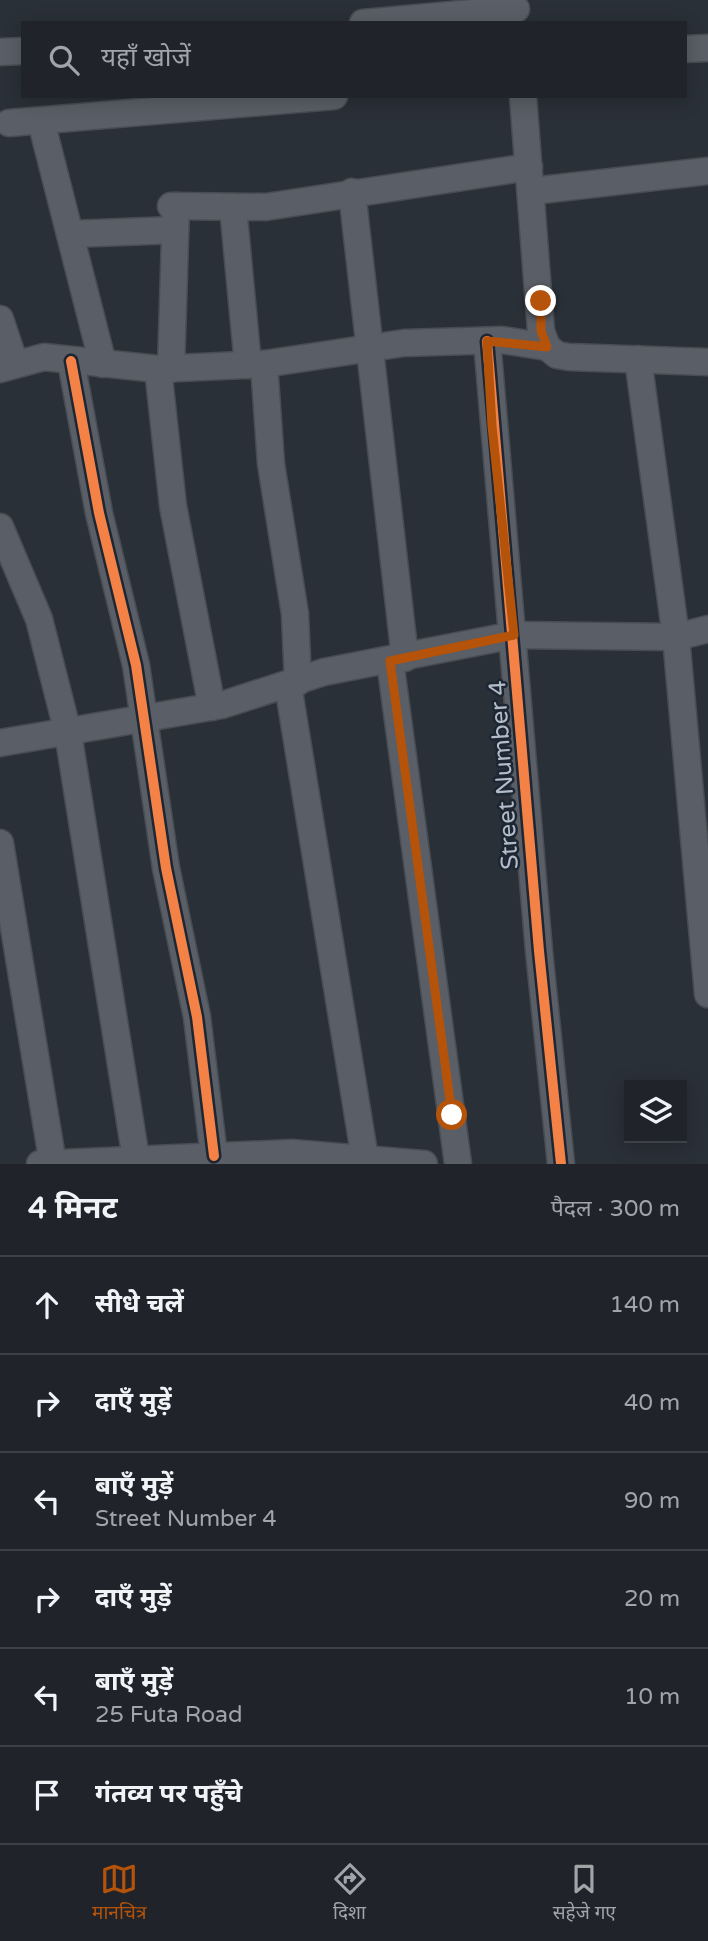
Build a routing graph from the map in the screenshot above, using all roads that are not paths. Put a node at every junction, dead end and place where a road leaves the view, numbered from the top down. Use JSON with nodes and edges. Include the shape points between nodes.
{"nodes":[{"id":1,"x":516,"y":11,"type":"edge"},
{"id":2,"x":388,"y":21,"type":"edge"},
{"id":3,"x":708,"y":48,"type":"edge"},
{"id":4,"x":687,"y":49,"type":"edge"},
{"id":5,"x":21,"y":51,"type":"edge"},
{"id":6,"x":0,"y":52,"type":"edge"},
{"id":7,"x":311,"y":98,"type":"edge"},
{"id":8,"x":523,"y":98,"type":"edge"},
{"id":9,"x":41,"y":121,"type":"junction"},
{"id":10,"x":9,"y":123,"type":"dead end"},
{"id":11,"x":708,"y":171,"type":"edge"},
{"id":12,"x":531,"y":179,"type":"junction"},
{"id":13,"x":352,"y":192,"type":"junction"},
{"id":14,"x":233,"y":207,"type":"junction"},
{"id":15,"x":174,"y":214,"type":"junction"},
{"id":16,"x":70,"y":234,"type":"junction"},
{"id":17,"x":0,"y":318,"type":"edge"},
{"id":18,"x":487,"y":341,"type":"junction"},
{"id":19,"x":547,"y":347,"type":"junction"},
{"id":20,"x":370,"y":349,"type":"junction"},
{"id":21,"x":638,"y":359,"type":"junction"},
{"id":22,"x":71,"y":361,"type":"junction"},
{"id":23,"x":708,"y":362,"type":"edge"},
{"id":24,"x":103,"y":364,"type":"junction"},
{"id":25,"x":256,"y":365,"type":"junction"},
{"id":26,"x":8,"y":367,"type":"edge"},
{"id":27,"x":165,"y":369,"type":"junction"},
{"id":28,"x":0,"y":527,"type":"edge"},
{"id":29,"x":708,"y":629,"type":"edge"},
{"id":30,"x":514,"y":635,"type":"junction"},
{"id":31,"x":676,"y":637,"type":"junction"},
{"id":32,"x":398,"y":660,"type":"junction"},
{"id":33,"x":293,"y":684,"type":"junction"},
{"id":34,"x":212,"y":707,"type":"junction"},
{"id":35,"x":143,"y":721,"type":"junction"},
{"id":36,"x":68,"y":733,"type":"junction"},
{"id":37,"x":0,"y":743,"type":"edge"},
{"id":38,"x":0,"y":843,"type":"edge"},
{"id":39,"x":3,"y":886,"type":"edge"},
{"id":40,"x":708,"y":994,"type":"edge"},
{"id":41,"x":214,"y":1156,"type":"junction"},
{"id":42,"x":136,"y":1159,"type":"junction"},
{"id":43,"x":365,"y":1159,"type":"junction"},
{"id":44,"x":40,"y":1164,"type":"edge"},
{"id":45,"x":53,"y":1164,"type":"edge"},
{"id":46,"x":424,"y":1164,"type":"edge"},
{"id":47,"x":458,"y":1164,"type":"edge"},
{"id":48,"x":561,"y":1164,"type":"edge"}],
"edges":[{"from":1,"to":2,"type":"street"},
{"from":3,"to":4,"type":"street"},
{"from":5,"to":6,"type":"street"},
{"from":7,"to":9,"type":"street"},
{"from":8,"to":12,"type":"street"},
{"from":9,"to":10,"type":"street"},
{"from":9,"to":16,"type":"street"},
{"from":11,"to":12,"type":"street"},
{"from":12,"to":13,"type":"street"},
{"from":12,"to":19,"type":"street","via":[[541,331]]},
{"from":13,"to":14,"type":"street","via":[[266,207]]},
{"from":13,"to":20,"type":"street"},
{"from":14,"to":15,"type":"street"},
{"from":14,"to":25,"type":"street"},
{"from":15,"to":16,"type":"street"},
{"from":15,"to":27,"type":"street"},
{"from":16,"to":24,"type":"street"},
{"from":17,"to":26,"type":"street"},
{"from":18,"to":19,"type":"street"},
{"from":18,"to":20,"type":"street","via":[[404,343]]},
{"from":18,"to":30,"type":"street","name":"Street Number 4"},
{"from":19,"to":21,"type":"street","via":[[569,357]]},
{"from":20,"to":25,"type":"street"},
{"from":20,"to":32,"type":"street"},
{"from":21,"to":23,"type":"street"},
{"from":21,"to":31,"type":"street"},
{"from":22,"to":24,"type":"street"},
{"from":22,"to":26,"type":"street","via":[[44,357]]},
{"from":22,"to":35,"type":"street","via":[[99,513],[136,665]]},
{"from":24,"to":27,"type":"street"},
{"from":25,"to":27,"type":"street"},
{"from":25,"to":33,"type":"street","via":[[295,614]]},
{"from":27,"to":34,"type":"street","via":[[173,506]]},
{"from":28,"to":36,"type":"street","via":[[39,619]]},
{"from":29,"to":31,"type":"street"},
{"from":30,"to":31,"type":"street"},
{"from":30,"to":32,"type":"street"},
{"from":30,"to":48,"type":"street","name":"Street Number 4"},
{"from":31,"to":40,"type":"street"},
{"from":32,"to":33,"type":"street","via":[[324,672]]},
{"from":32,"to":47,"type":"street"},
{"from":33,"to":34,"type":"street"},
{"from":33,"to":43,"type":"street"},
{"from":34,"to":35,"type":"street"},
{"from":35,"to":36,"type":"street"},
{"from":35,"to":41,"type":"street","via":[[166,868],[197,1017]]},
{"from":36,"to":37,"type":"street"},
{"from":36,"to":42,"type":"street"},
{"from":38,"to":39,"type":"street"},
{"from":39,"to":45,"type":"street"},
{"from":41,"to":42,"type":"street"},
{"from":41,"to":43,"type":"street","via":[[292,1153]]},
{"from":42,"to":45,"type":"street"},
{"from":43,"to":46,"type":"street"},
{"from":44,"to":45,"type":"street"}]}
